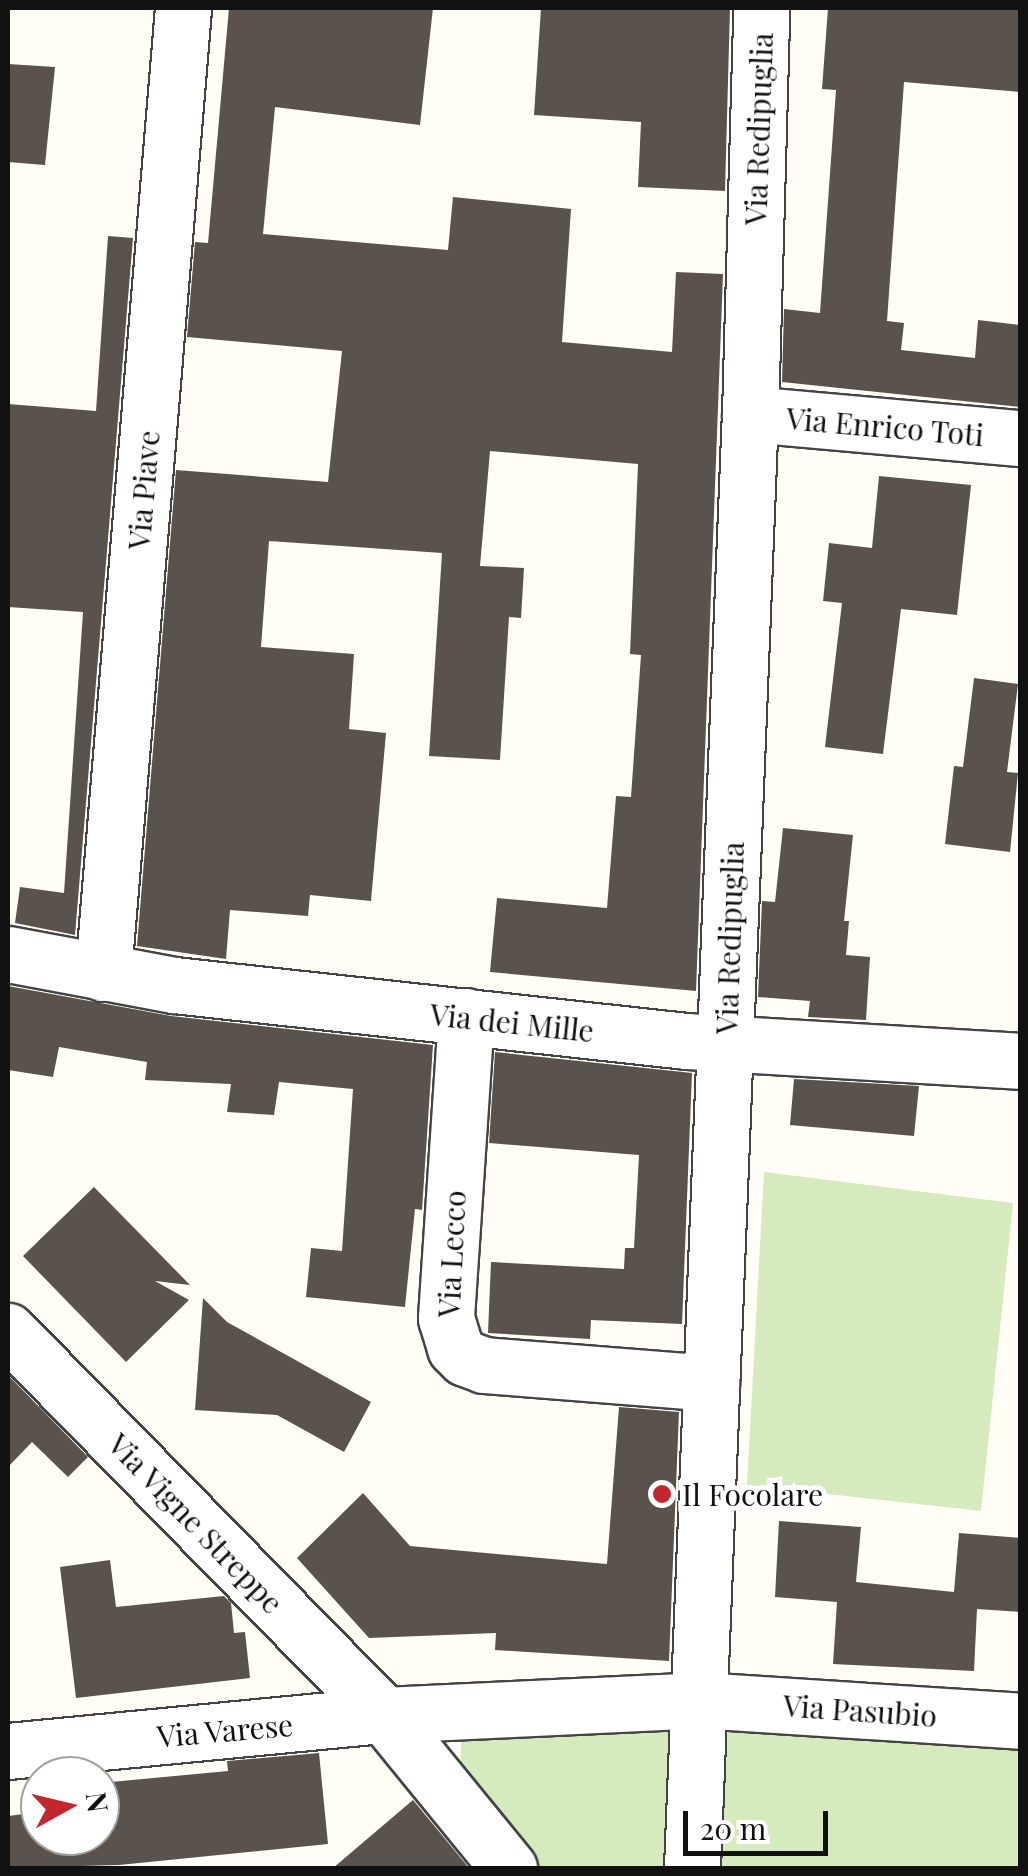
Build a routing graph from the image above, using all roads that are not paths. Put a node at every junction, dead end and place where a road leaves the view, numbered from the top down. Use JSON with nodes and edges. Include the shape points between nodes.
{"nodes":[{"id":1,"x":183,"y":8,"type":"edge"},
{"id":2,"x":761,"y":8,"type":"edge"},
{"id":3,"x":750,"y":414,"type":"junction"},
{"id":4,"x":1020,"y":438,"type":"edge"},
{"id":5,"x":8,"y":954,"type":"edge"},
{"id":6,"x":103,"y":973,"type":"junction"},
{"id":7,"x":466,"y":1016,"type":"junction"},
{"id":8,"x":725,"y":1045,"type":"junction"},
{"id":9,"x":1020,"y":1061,"type":"edge"},
{"id":10,"x":8,"y":1331,"type":"edge"},
{"id":11,"x":711,"y":1382,"type":"junction"},
{"id":12,"x":698,"y":1700,"type":"junction"},
{"id":13,"x":384,"y":1715,"type":"junction"},
{"id":14,"x":1020,"y":1721,"type":"edge"},
{"id":15,"x":8,"y":1751,"type":"edge"},
{"id":16,"x":510,"y":1868,"type":"edge"},
{"id":17,"x":692,"y":1868,"type":"edge"}],
"edges":[{"from":1,"to":6,"type":"street","name":"Via Piave"},
{"from":2,"to":3,"type":"street","name":"Via Redipuglia"},
{"from":3,"to":4,"type":"street","name":"Via Enrico Toti"},
{"from":3,"to":8,"type":"street","name":"Via Redipuglia"},
{"from":5,"to":6,"type":"street","name":"Via dei Mille"},
{"from":6,"to":7,"type":"street","name":"Via dei Mille"},
{"from":7,"to":8,"type":"street","name":"Via dei Mille"},
{"from":7,"to":11,"type":"street","name":"Via Lecco","via":[[446,1318],[455,1348],[484,1364]]},
{"from":8,"to":9,"type":"street","name":"Via dei Mille"},
{"from":8,"to":11,"type":"street","name":"Via Redipuglia"},
{"from":10,"to":13,"type":"street","name":"Via Vigne Streppe"},
{"from":11,"to":12,"type":"street","name":"Via Redipuglia"},
{"from":12,"to":13,"type":"street","name":"Via Pasubio"},
{"from":12,"to":14,"type":"street","name":"Via Pasubio"},
{"from":12,"to":17,"type":"street","name":"Via Redipuglia"},
{"from":13,"to":15,"type":"street","name":"Via Varese"},
{"from":13,"to":16,"type":"street","name":"Via Vigne Streppe"}]}
